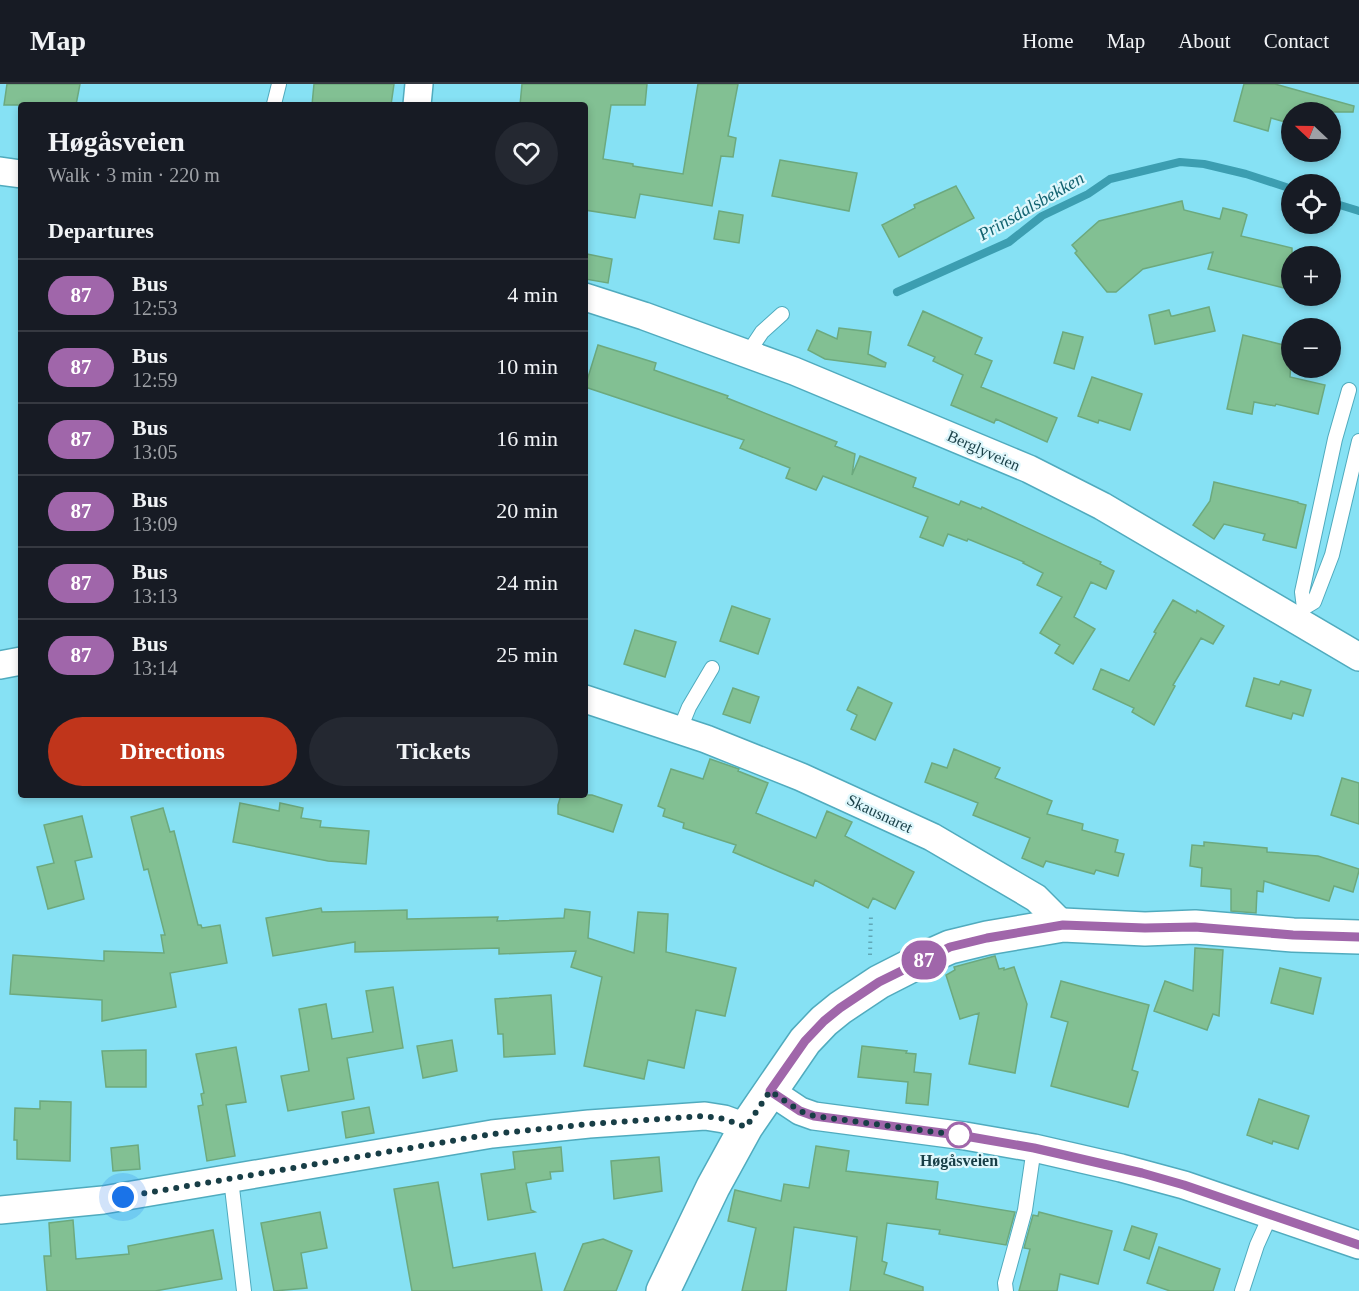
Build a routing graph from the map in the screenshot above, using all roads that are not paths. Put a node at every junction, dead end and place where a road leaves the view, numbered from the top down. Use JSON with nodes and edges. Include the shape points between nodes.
{"nodes":[{"id":1,"x":279,"y":84,"type":"edge"},
{"id":2,"x":419,"y":84,"type":"edge"},
{"id":3,"x":274,"y":102,"type":"edge"},
{"id":4,"x":417,"y":102,"type":"edge"},
{"id":5,"x":0,"y":171,"type":"edge"},
{"id":6,"x":18,"y":174,"type":"edge"},
{"id":7,"x":588,"y":298,"type":"edge"},
{"id":8,"x":782,"y":314,"type":"dead end"},
{"id":9,"x":748,"y":353,"type":"junction"},
{"id":10,"x":1349,"y":390,"type":"dead end"},
{"id":11,"x":1359,"y":441,"type":"edge"},
{"id":12,"x":1302,"y":615,"type":"junction"},
{"id":13,"x":1359,"y":657,"type":"edge"},
{"id":14,"x":18,"y":662,"type":"edge"},
{"id":15,"x":0,"y":665,"type":"edge"},
{"id":16,"x":712,"y":668,"type":"dead end"},
{"id":17,"x":588,"y":700,"type":"edge"},
{"id":18,"x":680,"y":729,"type":"junction"},
{"id":19,"x":1063,"y":925,"type":"junction"},
{"id":20,"x":1359,"y":937,"type":"edge"},
{"id":21,"x":770,"y":1091,"type":"junction"},
{"id":22,"x":746,"y":1127,"type":"junction"},
{"id":23,"x":1034,"y":1148,"type":"junction"},
{"id":24,"x":231,"y":1179,"type":"junction"},
{"id":25,"x":0,"y":1210,"type":"edge"},
{"id":26,"x":1271,"y":1214,"type":"junction"},
{"id":27,"x":1359,"y":1245,"type":"edge"},
{"id":28,"x":244,"y":1291,"type":"edge"},
{"id":29,"x":663,"y":1291,"type":"edge"},
{"id":30,"x":1006,"y":1291,"type":"edge"},
{"id":31,"x":1242,"y":1291,"type":"edge"}],
"edges":[{"from":1,"to":3,"type":"lane"},
{"from":2,"to":4,"type":"street"},
{"from":5,"to":6,"type":"street"},
{"from":7,"to":9,"type":"street","name":"Berglyveien"},
{"from":8,"to":9,"type":"lane","via":[[762,332]]},
{"from":9,"to":12,"type":"street","name":"Berglyveien","via":[[1029,470]]},
{"from":10,"to":12,"type":"lane","via":[[1302,592]]},
{"from":11,"to":12,"type":"lane","via":[[1332,555],[1314,602]]},
{"from":12,"to":13,"type":"street","name":"Berglyveien"},
{"from":14,"to":15,"type":"street"},
{"from":16,"to":18,"type":"lane"},
{"from":17,"to":18,"type":"street","name":"Skausnaret"},
{"from":18,"to":19,"type":"street","name":"Skausnaret","via":[[801,777],[932,837],[1036,898]]},
{"from":19,"to":20,"type":"street","via":[[1195,927]]},
{"from":19,"to":21,"type":"street","via":[[950,947],[879,982],[824,1021]]},
{"from":21,"to":22,"type":"street"},
{"from":21,"to":23,"type":"street","via":[[814,1116]]},
{"from":22,"to":24,"type":"street","via":[[705,1116],[590,1124],[492,1134]]},
{"from":22,"to":29,"type":"street"},
{"from":23,"to":26,"type":"street","via":[[1184,1185]]},
{"from":23,"to":30,"type":"lane","via":[[1025,1210]]},
{"from":24,"to":25,"type":"street","via":[[103,1200]]},
{"from":24,"to":28,"type":"lane"},
{"from":26,"to":27,"type":"street"},
{"from":26,"to":31,"type":"lane"}]}
